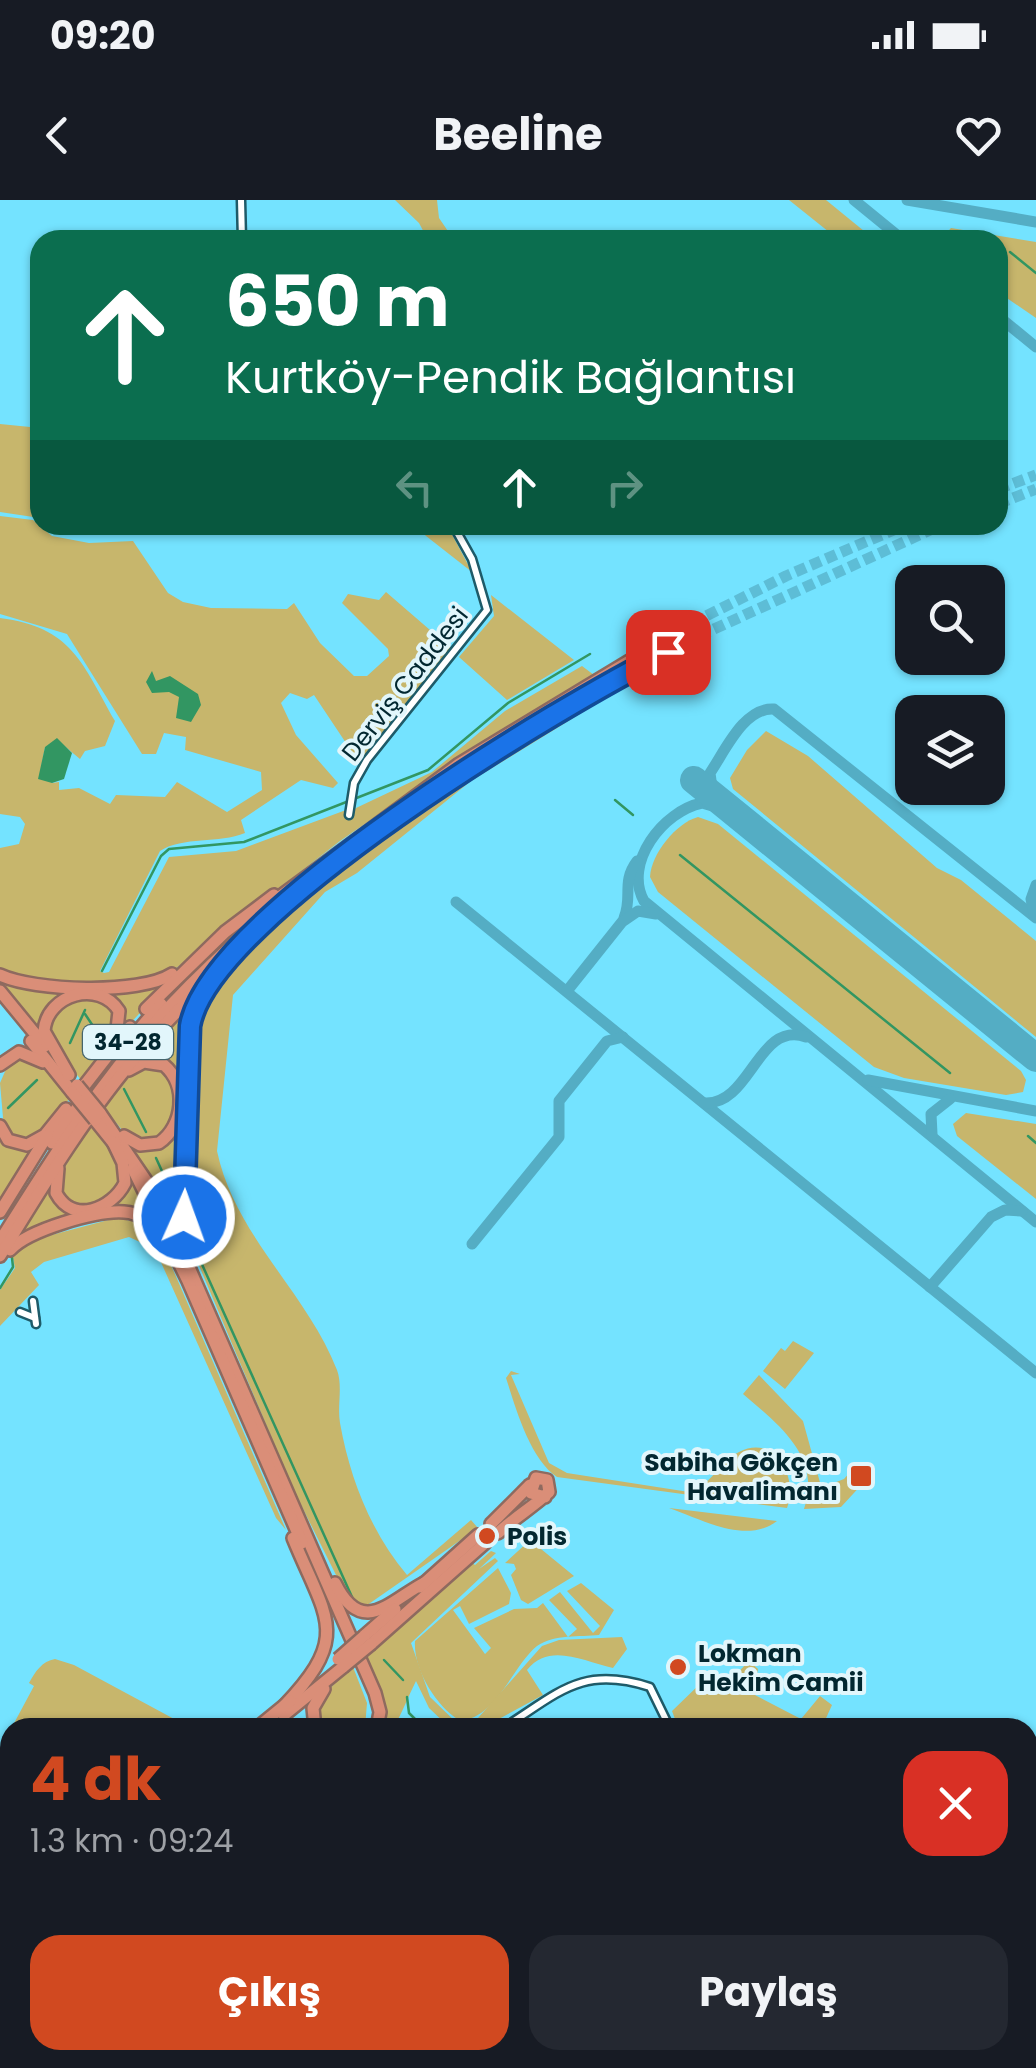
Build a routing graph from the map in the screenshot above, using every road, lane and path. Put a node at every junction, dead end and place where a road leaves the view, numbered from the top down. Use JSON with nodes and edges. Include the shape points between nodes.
{"nodes":[{"id":1,"x":241,"y":200,"type":"edge"},
{"id":2,"x":242,"y":230,"type":"edge"},
{"id":3,"x":459,"y":535,"type":"edge"},
{"id":4,"x":692,"y":623,"type":"tunnel mouth"},
{"id":5,"x":699,"y":636,"type":"tunnel mouth"},
{"id":6,"x":349,"y":812,"type":"dead end"},
{"id":7,"x":320,"y":875,"type":"junction"},
{"id":8,"x":290,"y":886,"type":"junction"},
{"id":9,"x":196,"y":958,"type":"junction"},
{"id":10,"x":225,"y":963,"type":"junction"},
{"id":11,"x":0,"y":974,"type":"edge"},
{"id":12,"x":0,"y":991,"type":"edge"},
{"id":13,"x":0,"y":1003,"type":"edge"},
{"id":14,"x":110,"y":1051,"type":"junction"},
{"id":15,"x":0,"y":1065,"type":"edge"},
{"id":16,"x":118,"y":1079,"type":"junction"},
{"id":17,"x":70,"y":1083,"type":"junction"},
{"id":18,"x":97,"y":1116,"type":"junction"},
{"id":19,"x":58,"y":1120,"type":"junction"},
{"id":20,"x":0,"y":1126,"type":"edge"},
{"id":21,"x":112,"y":1140,"type":"junction"},
{"id":22,"x":66,"y":1151,"type":"junction"},
{"id":23,"x":0,"y":1212,"type":"edge"},
{"id":24,"x":0,"y":1228,"type":"edge"},
{"id":25,"x":0,"y":1241,"type":"edge"},
{"id":26,"x":0,"y":1259,"type":"edge"},
{"id":27,"x":191,"y":1279,"type":"junction"},
{"id":28,"x":33,"y":1301,"type":"dead end"},
{"id":29,"x":20,"y":1312,"type":"dead end"},
{"id":30,"x":274,"y":1469,"type":"junction"},
{"id":31,"x":494,"y":1529,"type":"joint"},
{"id":32,"x":424,"y":1583,"type":"junction"},
{"id":33,"x":368,"y":1640,"type":"junction"},
{"id":34,"x":341,"y":1663,"type":"junction"},
{"id":35,"x":284,"y":1706,"type":"junction"},
{"id":36,"x":269,"y":1718,"type":"edge"},
{"id":37,"x":281,"y":1718,"type":"edge"},
{"id":38,"x":315,"y":1718,"type":"edge"},
{"id":39,"x":375,"y":1718,"type":"edge"},
{"id":40,"x":518,"y":1718,"type":"edge"},
{"id":41,"x":665,"y":1718,"type":"edge"}],
"edges":[{"from":1,"to":2,"type":"street"},
{"from":3,"to":6,"type":"street","name":"Derviş Caddesi","via":[[487,610],[367,760]]},
{"from":4,"to":8,"type":"highway","number":"34-28","via":[[459,764]]},
{"from":5,"to":7,"type":"highway","number":"34-28","via":[[542,720]]},
{"from":7,"to":10,"type":"highway"},
{"from":7,"to":25,"type":"highway","number":"34-28","via":[[213,963],[145,1034],[66,1136]]},
{"from":8,"to":9,"type":"highway"},
{"from":8,"to":24,"type":"highway","number":"34-28","via":[[138,1028],[67,1119]]},
{"from":9,"to":11,"type":"highway","via":[[164,980],[142,985],[49,985]]},
{"from":9,"to":14,"type":"highway"},
{"from":10,"to":16,"type":"highway"},
{"from":10,"to":27,"type":"highway","via":[[199,996],[190,1026],[184,1217]]},
{"from":12,"to":17,"type":"highway"},
{"from":13,"to":17,"type":"highway"},
{"from":14,"to":17,"type":"highway","via":[[121,1026],[111,1000],[83,994],[62,1000],[48,1013],[44,1030]]},
{"from":14,"to":19,"type":"highway"},
{"from":15,"to":17,"type":"highway","via":[[11,1054],[26,1053]]},
{"from":16,"to":18,"type":"highway","via":[[144,1062],[171,1071],[180,1102],[173,1128],[159,1144],[140,1145]]},
{"from":16,"to":22,"type":"highway"},
{"from":17,"to":18,"type":"highway","bridge":true},
{"from":18,"to":21,"type":"highway"},
{"from":18,"to":27,"type":"highway","via":[[149,1180]]},
{"from":19,"to":20,"type":"highway","via":[[27,1144],[8,1140]]},
{"from":19,"to":23,"type":"highway"},
{"from":21,"to":22,"type":"highway","via":[[125,1183],[114,1200],[93,1210],[74,1210],[56,1192]]},
{"from":21,"to":27,"type":"highway"},
{"from":22,"to":26,"type":"highway"},
{"from":26,"to":27,"type":"highway","via":[[35,1232],[124,1212],[155,1227]]},
{"from":27,"to":30,"type":"highway"},
{"from":28,"to":29,"type":"street","via":[[36,1324]]},
{"from":30,"to":32,"type":"highway","via":[[352,1606],[381,1610]]},
{"from":30,"to":35,"type":"highway","via":[[328,1633],[318,1670]]},
{"from":30,"to":39,"type":"highway","via":[[378,1700]]},
{"from":31,"to":31,"type":"highway","via":[[545,1497],[548,1480],[530,1485]]},
{"from":32,"to":33,"type":"highway"},
{"from":32,"to":33,"type":"highway","via":[[482,1539]]},
{"from":33,"to":34,"type":"highway","bridge":true},
{"from":34,"to":35,"type":"highway"},
{"from":34,"to":37,"type":"highway"},
{"from":34,"to":38,"type":"highway","via":[[314,1703]]},
{"from":35,"to":36,"type":"highway"},
{"from":40,"to":41,"type":"street","via":[[596,1677],[650,1687]]}]}
